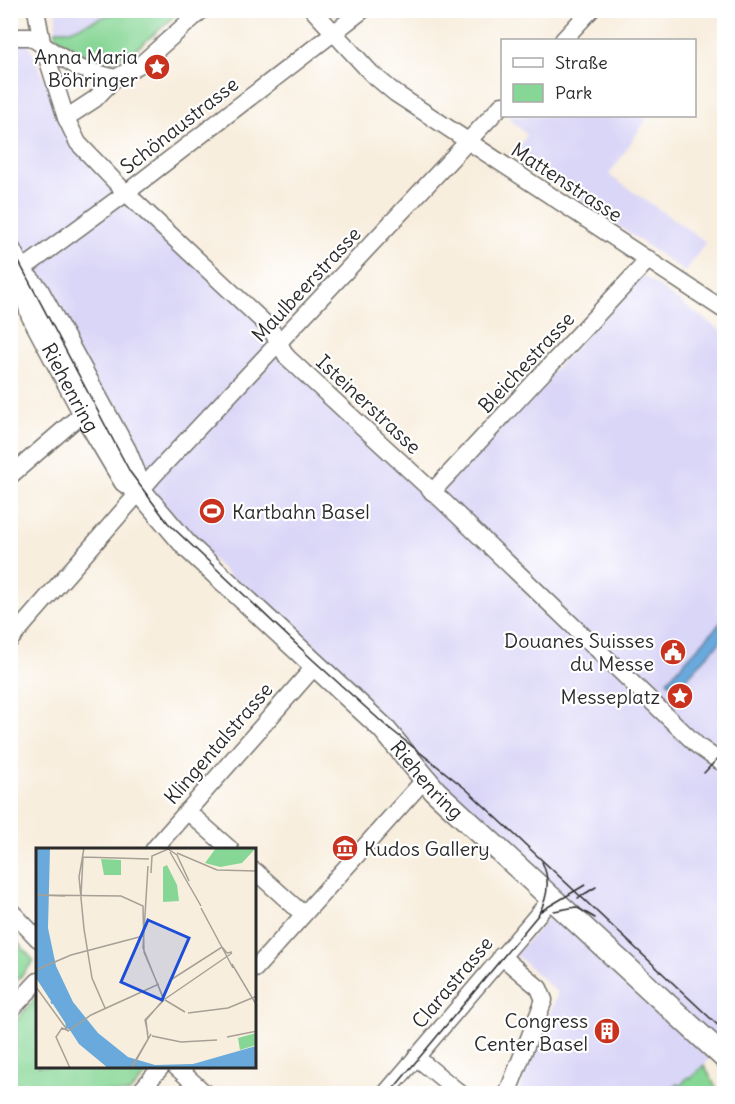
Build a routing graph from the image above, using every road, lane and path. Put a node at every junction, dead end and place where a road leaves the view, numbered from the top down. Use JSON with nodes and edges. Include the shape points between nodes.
{"nodes":[{"id":1,"x":36,"y":10,"type":"edge"},
{"id":2,"x":202,"y":10,"type":"edge"},
{"id":3,"x":313,"y":10,"type":"edge"},
{"id":4,"x":363,"y":10,"type":"edge"},
{"id":5,"x":591,"y":10,"type":"edge"},
{"id":6,"x":334,"y":33,"type":"junction"},
{"id":7,"x":10,"y":37,"type":"edge"},
{"id":8,"x":564,"y":39,"type":"edge"},
{"id":9,"x":42,"y":42,"type":"junction"},
{"id":10,"x":115,"y":78,"type":"junction"},
{"id":11,"x":501,"y":106,"type":"edge"},
{"id":12,"x":66,"y":118,"type":"junction"},
{"id":13,"x":468,"y":142,"type":"junction"},
{"id":14,"x":126,"y":193,"type":"junction"},
{"id":15,"x":649,"y":259,"type":"junction"},
{"id":16,"x":14,"y":266,"type":"edge"},
{"id":17,"x":724,"y":310,"type":"edge"},
{"id":18,"x":278,"y":343,"type":"junction"},
{"id":19,"x":84,"y":412,"type":"junction"},
{"id":20,"x":10,"y":476,"type":"edge"},
{"id":21,"x":141,"y":492,"type":"junction"},
{"id":22,"x":432,"y":492,"type":"junction"},
{"id":23,"x":10,"y":640,"type":"edge"},
{"id":24,"x":315,"y":666,"type":"junction"},
{"id":25,"x":719,"y":761,"type":"dead end"},
{"id":26,"x":425,"y":779,"type":"junction"},
{"id":27,"x":187,"y":811,"type":"junction"},
{"id":28,"x":155,"y":848,"type":"edge"},
{"id":29,"x":229,"y":848,"type":"edge"},
{"id":30,"x":256,"y":872,"type":"edge"},
{"id":31,"x":552,"y":898,"type":"junction"},
{"id":32,"x":10,"y":910,"type":"edge"},
{"id":33,"x":303,"y":914,"type":"junction"},
{"id":34,"x":36,"y":937,"type":"edge"},
{"id":35,"x":501,"y":956,"type":"junction"},
{"id":36,"x":256,"y":968,"type":"edge"},
{"id":37,"x":36,"y":983,"type":"edge"},
{"id":38,"x":10,"y":1011,"type":"edge"},
{"id":39,"x":416,"y":1057,"type":"junction"},
{"id":40,"x":724,"y":1058,"type":"edge"},
{"id":41,"x":160,"y":1068,"type":"edge"},
{"id":42,"x":177,"y":1068,"type":"edge"},
{"id":43,"x":138,"y":1094,"type":"edge"},
{"id":44,"x":206,"y":1094,"type":"edge"},
{"id":45,"x":385,"y":1094,"type":"edge"},
{"id":46,"x":461,"y":1094,"type":"edge"},
{"id":47,"x":507,"y":1094,"type":"edge"}],
"edges":[{"from":1,"to":9,"type":"street","name":"Isteinerstrasse"},
{"from":2,"to":10,"type":"street","via":[[141,64]]},
{"from":3,"to":6,"type":"street","name":"Mattenstrasse"},
{"from":4,"to":6,"type":"street","name":"Schönaustrasse"},
{"from":5,"to":8,"type":"street"},
{"from":6,"to":13,"type":"street","name":"Mattenstrasse","via":[[371,74]]},
{"from":6,"to":14,"type":"street","name":"Schönaustrasse"},
{"from":7,"to":9,"type":"street","via":[[30,36]]},
{"from":9,"to":10,"type":"street","via":[[79,68]]},
{"from":9,"to":12,"type":"street","name":"Isteinerstrasse"},
{"from":10,"to":12,"type":"street","via":[[95,99]]},
{"from":11,"to":13,"type":"street","name":"Maulbeerstrasse"},
{"from":12,"to":14,"type":"street","name":"Isteinerstrasse","via":[[78,143]]},
{"from":13,"to":15,"type":"street","name":"Mattenstrasse"},
{"from":13,"to":18,"type":"street","name":"Maulbeerstrasse"},
{"from":14,"to":16,"type":"street","name":"Schönaustrasse"},
{"from":14,"to":18,"type":"street","name":"Isteinerstrasse","via":[[270,328]]},
{"from":15,"to":17,"type":"street","name":"Mattenstrasse"},
{"from":15,"to":22,"type":"street","name":"Bleichestrasse"},
{"from":16,"to":19,"type":"main road","name":"Riehenring","via":[[32,314]]},
{"from":16,"to":21,"type":"main road","name":"Riehenring","via":[[37,290],[137,473]]},
{"from":18,"to":21,"type":"street","name":"Maulbeerstrasse"},
{"from":18,"to":22,"type":"street","name":"Isteinerstrasse","via":[[286,357]]},
{"from":19,"to":20,"type":"street"},
{"from":19,"to":21,"type":"main road","name":"Riehenring","via":[[125,481]]},
{"from":21,"to":23,"type":"street","name":"Maulbeerstrasse"},
{"from":21,"to":24,"type":"main road","name":"Riehenring","via":[[186,545]]},
{"from":22,"to":25,"type":"street","name":"Isteinerstrasse","via":[[698,746]]},
{"from":24,"to":26,"type":"main road","name":"Riehenring","via":[[383,728]]},
{"from":24,"to":27,"type":"street","name":"Klingentalstrasse"},
{"from":26,"to":31,"type":"main road","name":"Riehenring"},
{"from":26,"to":33,"type":"street"},
{"from":27,"to":28,"type":"street","name":"Klingentalstrasse"},
{"from":27,"to":29,"type":"street"},
{"from":30,"to":33,"type":"street"},
{"from":31,"to":35,"type":"street","name":"Clarastrasse"},
{"from":31,"to":40,"type":"main road","name":"Riehenring"},
{"from":32,"to":34,"type":"street"},
{"from":33,"to":36,"type":"street"},
{"from":35,"to":39,"type":"street","name":"Clarastrasse"},
{"from":35,"to":47,"type":"street","via":[[539,988],[544,1000]]},
{"from":37,"to":38,"type":"street"},
{"from":39,"to":45,"type":"street","name":"Clarastrasse"},
{"from":39,"to":46,"type":"street"},
{"from":41,"to":43,"type":"street"},
{"from":42,"to":44,"type":"street"}]}
